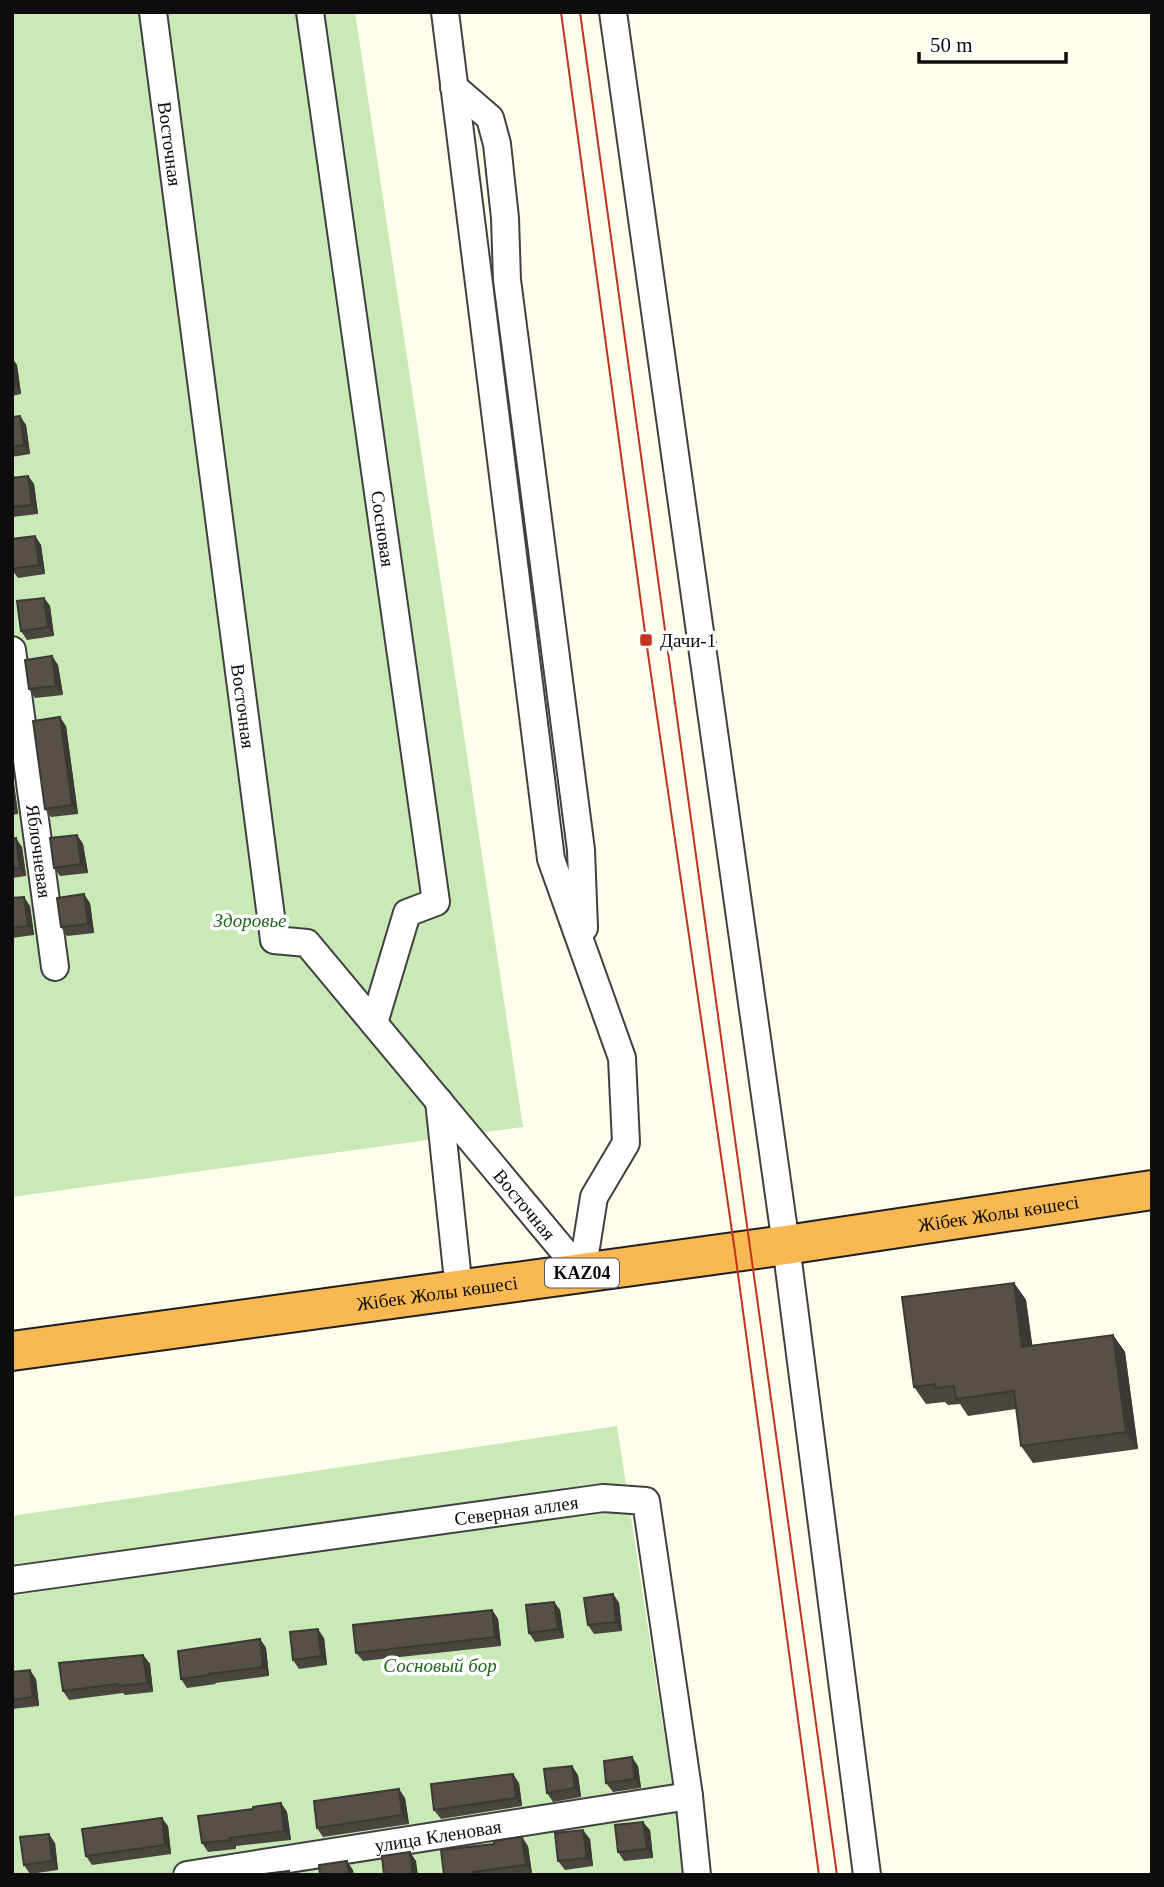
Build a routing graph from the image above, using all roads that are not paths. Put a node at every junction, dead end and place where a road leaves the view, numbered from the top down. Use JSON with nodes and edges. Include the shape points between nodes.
{"nodes":[{"id":1,"x":153,"y":12,"type":"edge"},
{"id":2,"x":310,"y":12,"type":"edge"},
{"id":3,"x":445,"y":12,"type":"edge"},
{"id":4,"x":613,"y":12,"type":"edge"},
{"id":5,"x":454,"y":87,"type":"junction"},
{"id":6,"x":12,"y":650,"type":"edge"},
{"id":7,"x":584,"y":952,"type":"junction"},
{"id":8,"x":55,"y":967,"type":"dead end"},
{"id":9,"x":374,"y":1023,"type":"junction"},
{"id":10,"x":439,"y":1101,"type":"junction"},
{"id":11,"x":1152,"y":1190,"type":"edge"},
{"id":12,"x":786,"y":1245,"type":"junction"},
{"id":13,"x":583,"y":1273,"type":"junction"},
{"id":14,"x":459,"y":1290,"type":"junction"},
{"id":15,"x":12,"y":1351,"type":"edge"},
{"id":16,"x":12,"y":1580,"type":"edge"},
{"id":17,"x":689,"y":1796,"type":"junction"},
{"id":18,"x":187,"y":1875,"type":"edge"},
{"id":19,"x":697,"y":1875,"type":"edge"},
{"id":20,"x":867,"y":1875,"type":"edge"}],
"edges":[{"from":1,"to":9,"type":"street","name":"Восточная","via":[[274,940],[307,943]]},
{"from":2,"to":9,"type":"street","name":"Сосновая","via":[[436,902],[407,913]]},
{"from":3,"to":5,"type":"street"},
{"from":4,"to":12,"type":"street"},
{"from":5,"to":7,"type":"street","via":[[551,859]]},
{"from":5,"to":7,"type":"street","via":[[489,118],[497,144],[507,280],[581,850]]},
{"from":6,"to":8,"type":"street","name":"Яблочневая"},
{"from":7,"to":13,"type":"street","via":[[622,1058],[626,1143],[594,1197]]},
{"from":9,"to":10,"type":"street","name":"Восточная"},
{"from":10,"to":13,"type":"street","name":"Восточная"},
{"from":10,"to":14,"type":"street"},
{"from":11,"to":12,"type":"highway","name":"Жібек Жолы көшесі","number":"KАZ04"},
{"from":12,"to":13,"type":"highway","name":"Жібек Жолы көшесі","number":"KАZ04"},
{"from":12,"to":20,"type":"street"},
{"from":13,"to":14,"type":"highway","name":"Жібек Жолы көшесі","number":"KАZ04"},
{"from":14,"to":15,"type":"highway","name":"Жібек Жолы көшесі","number":"KАZ04"},
{"from":16,"to":17,"type":"street","name":"Северная аллея","via":[[603,1498],[646,1501]]},
{"from":17,"to":18,"type":"street","name":"улица Кленовая"},
{"from":17,"to":19,"type":"street","name":"Северная аллея"}]}
